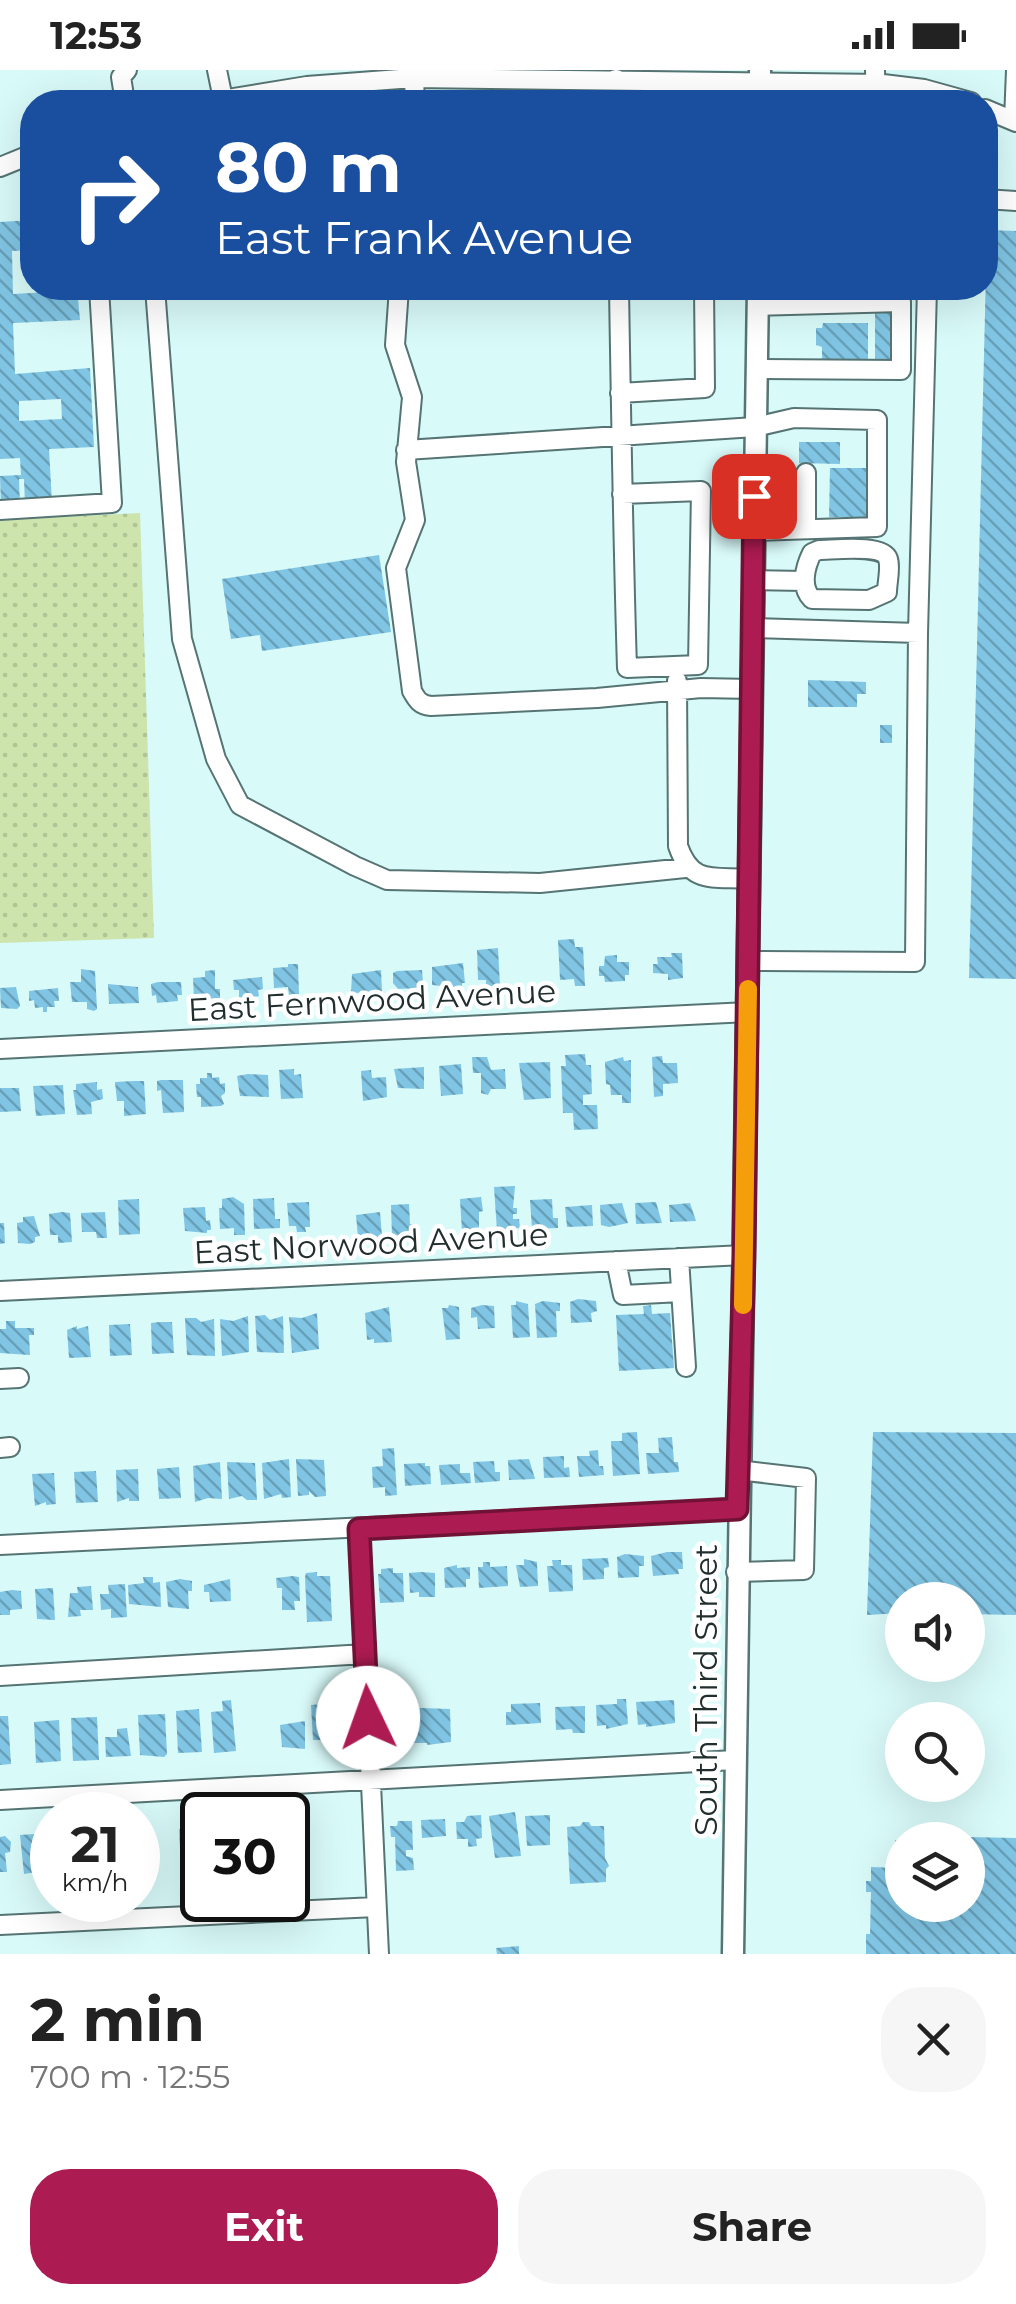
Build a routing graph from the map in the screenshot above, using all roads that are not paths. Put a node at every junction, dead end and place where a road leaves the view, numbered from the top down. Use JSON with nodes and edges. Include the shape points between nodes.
{"nodes":[{"id":1,"x":1016,"y":70,"type":"edge"},
{"id":2,"x":416,"y":74,"type":"edge"},
{"id":3,"x":567,"y":74,"type":"edge"},
{"id":4,"x":760,"y":75,"type":"edge"},
{"id":5,"x":616,"y":79,"type":"junction"},
{"id":6,"x":823,"y":82,"type":"junction"},
{"id":7,"x":875,"y":86,"type":"edge"},
{"id":8,"x":282,"y":90,"type":"edge"},
{"id":9,"x":616,"y":90,"type":"edge"},
{"id":10,"x":823,"y":90,"type":"edge"},
{"id":11,"x":926,"y":90,"type":"edge"},
{"id":12,"x":1015,"y":122,"type":"edge"},
{"id":13,"x":100,"y":300,"type":"edge"},
{"id":14,"x":156,"y":300,"type":"edge"},
{"id":15,"x":398,"y":300,"type":"edge"},
{"id":16,"x":619,"y":300,"type":"edge"},
{"id":17,"x":704,"y":300,"type":"edge"},
{"id":18,"x":758,"y":300,"type":"edge"},
{"id":19,"x":853,"y":300,"type":"edge"},
{"id":20,"x":926,"y":300,"type":"edge"},
{"id":21,"x":756,"y":369,"type":"junction"},
{"id":22,"x":620,"y":392,"type":"junction"},
{"id":23,"x":756,"y":427,"type":"junction"},
{"id":24,"x":621,"y":435,"type":"junction"},
{"id":25,"x":406,"y":450,"type":"junction"},
{"id":26,"x":806,"y":473,"type":"dead end"},
{"id":27,"x":622,"y":494,"type":"junction"},
{"id":28,"x":0,"y":510,"type":"edge"},
{"id":29,"x":806,"y":529,"type":"junction"},
{"id":30,"x":754,"y":530,"type":"junction"},
{"id":31,"x":754,"y":580,"type":"junction"},
{"id":32,"x":804,"y":581,"type":"junction"},
{"id":33,"x":753,"y":628,"type":"junction"},
{"id":34,"x":918,"y":633,"type":"junction"},
{"id":35,"x":678,"y":666,"type":"junction"},
{"id":36,"x":752,"y":688,"type":"junction"},
{"id":37,"x":678,"y":690,"type":"junction"},
{"id":38,"x":685,"y":868,"type":"junction"},
{"id":39,"x":750,"y":879,"type":"junction"},
{"id":40,"x":748,"y":962,"type":"junction"},
{"id":41,"x":748,"y":1012,"type":"junction"},
{"id":42,"x":0,"y":1049,"type":"edge"},
{"id":43,"x":744,"y":1255,"type":"junction"},
{"id":44,"x":678,"y":1258,"type":"junction"},
{"id":45,"x":616,"y":1261,"type":"junction"},
{"id":46,"x":0,"y":1291,"type":"edge"},
{"id":47,"x":681,"y":1292,"type":"junction"},
{"id":48,"x":686,"y":1367,"type":"dead end"},
{"id":49,"x":738,"y":1470,"type":"junction"},
{"id":50,"x":737,"y":1509,"type":"junction"},
{"id":51,"x":359,"y":1529,"type":"junction"},
{"id":52,"x":0,"y":1545,"type":"edge"},
{"id":53,"x":736,"y":1572,"type":"junction"},
{"id":54,"x":365,"y":1654,"type":"junction"},
{"id":55,"x":0,"y":1676,"type":"edge"},
{"id":56,"x":735,"y":1760,"type":"junction"},
{"id":57,"x":371,"y":1782,"type":"junction"},
{"id":58,"x":0,"y":1800,"type":"edge"},
{"id":59,"x":376,"y":1906,"type":"junction"},
{"id":60,"x":0,"y":1925,"type":"edge"},
{"id":61,"x":378,"y":1954,"type":"edge"},
{"id":62,"x":733,"y":1954,"type":"edge"}],
"edges":[{"from":1,"to":12,"type":"street"},
{"from":2,"to":3,"type":"street"},
{"from":2,"to":8,"type":"street"},
{"from":3,"to":5,"type":"street"},
{"from":4,"to":5,"type":"street"},
{"from":4,"to":6,"type":"street"},
{"from":5,"to":9,"type":"street"},
{"from":6,"to":7,"type":"street"},
{"from":6,"to":10,"type":"street"},
{"from":7,"to":11,"type":"street"},
{"from":13,"to":28,"type":"street","via":[[112,503]]},
{"from":14,"to":38,"type":"street","via":[[182,639],[216,759],[240,805],[387,880],[540,884]]},
{"from":15,"to":25,"type":"street","via":[[394,345],[412,396]]},
{"from":16,"to":22,"type":"street"},
{"from":17,"to":22,"type":"street","via":[[705,388]]},
{"from":18,"to":21,"type":"main road","name":"South Third Street"},
{"from":19,"to":21,"type":"street","via":[[901,302],[901,370]]},
{"from":20,"to":34,"type":"street"},
{"from":21,"to":23,"type":"main road","name":"South Third Street"},
{"from":22,"to":24,"type":"street"},
{"from":23,"to":24,"type":"street"},
{"from":23,"to":29,"type":"street","via":[[794,418],[878,420],[878,527]]},
{"from":23,"to":30,"type":"main road","name":"South Third Street"},
{"from":24,"to":25,"type":"street"},
{"from":24,"to":27,"type":"street"},
{"from":25,"to":37,"type":"street","via":[[415,520],[396,568],[412,691],[422,705]]},
{"from":26,"to":29,"type":"street"},
{"from":27,"to":35,"type":"street","via":[[627,668]]},
{"from":27,"to":35,"type":"street","via":[[701,491],[698,665]]},
{"from":29,"to":30,"type":"street"},
{"from":30,"to":31,"type":"main road","name":"South Third Street"},
{"from":31,"to":32,"type":"street"},
{"from":31,"to":33,"type":"main road","name":"South Third Street"},
{"from":32,"to":32,"type":"street","via":[[812,600],[869,600],[887,592],[889,561],[877,550],[819,550],[808,561]]},
{"from":33,"to":34,"type":"street"},
{"from":33,"to":36,"type":"main road","name":"South Third Street"},
{"from":34,"to":40,"type":"street","via":[[915,962]]},
{"from":35,"to":37,"type":"street"},
{"from":36,"to":37,"type":"street"},
{"from":36,"to":39,"type":"main road","name":"South Third Street"},
{"from":37,"to":38,"type":"street","via":[[678,846]]},
{"from":38,"to":39,"type":"street"},
{"from":39,"to":40,"type":"main road","name":"South Third Street"},
{"from":40,"to":41,"type":"main road","name":"South Third Street"},
{"from":41,"to":42,"type":"street","name":"East Fernwood Avenue"},
{"from":41,"to":43,"type":"main road","name":"South Third Street"},
{"from":43,"to":44,"type":"street","name":"East Norwood Avenue"},
{"from":43,"to":49,"type":"main road","name":"South Third Street"},
{"from":44,"to":45,"type":"street","name":"East Norwood Avenue"},
{"from":44,"to":47,"type":"street"},
{"from":45,"to":46,"type":"street","name":"East Norwood Avenue"},
{"from":45,"to":47,"type":"street","via":[[623,1295]]},
{"from":47,"to":48,"type":"street"},
{"from":49,"to":50,"type":"main road","name":"South Third Street"},
{"from":49,"to":53,"type":"street","via":[[806,1478],[804,1570]]},
{"from":50,"to":51,"type":"street"},
{"from":50,"to":53,"type":"main road","name":"South Third Street"},
{"from":51,"to":52,"type":"street"},
{"from":51,"to":54,"type":"street"},
{"from":53,"to":56,"type":"main road","name":"South Third Street"},
{"from":54,"to":55,"type":"street"},
{"from":54,"to":57,"type":"street"},
{"from":56,"to":57,"type":"street"},
{"from":56,"to":62,"type":"main road","name":"South Third Street"},
{"from":57,"to":58,"type":"street"},
{"from":57,"to":59,"type":"street"},
{"from":59,"to":60,"type":"street"},
{"from":59,"to":61,"type":"street"}]}
